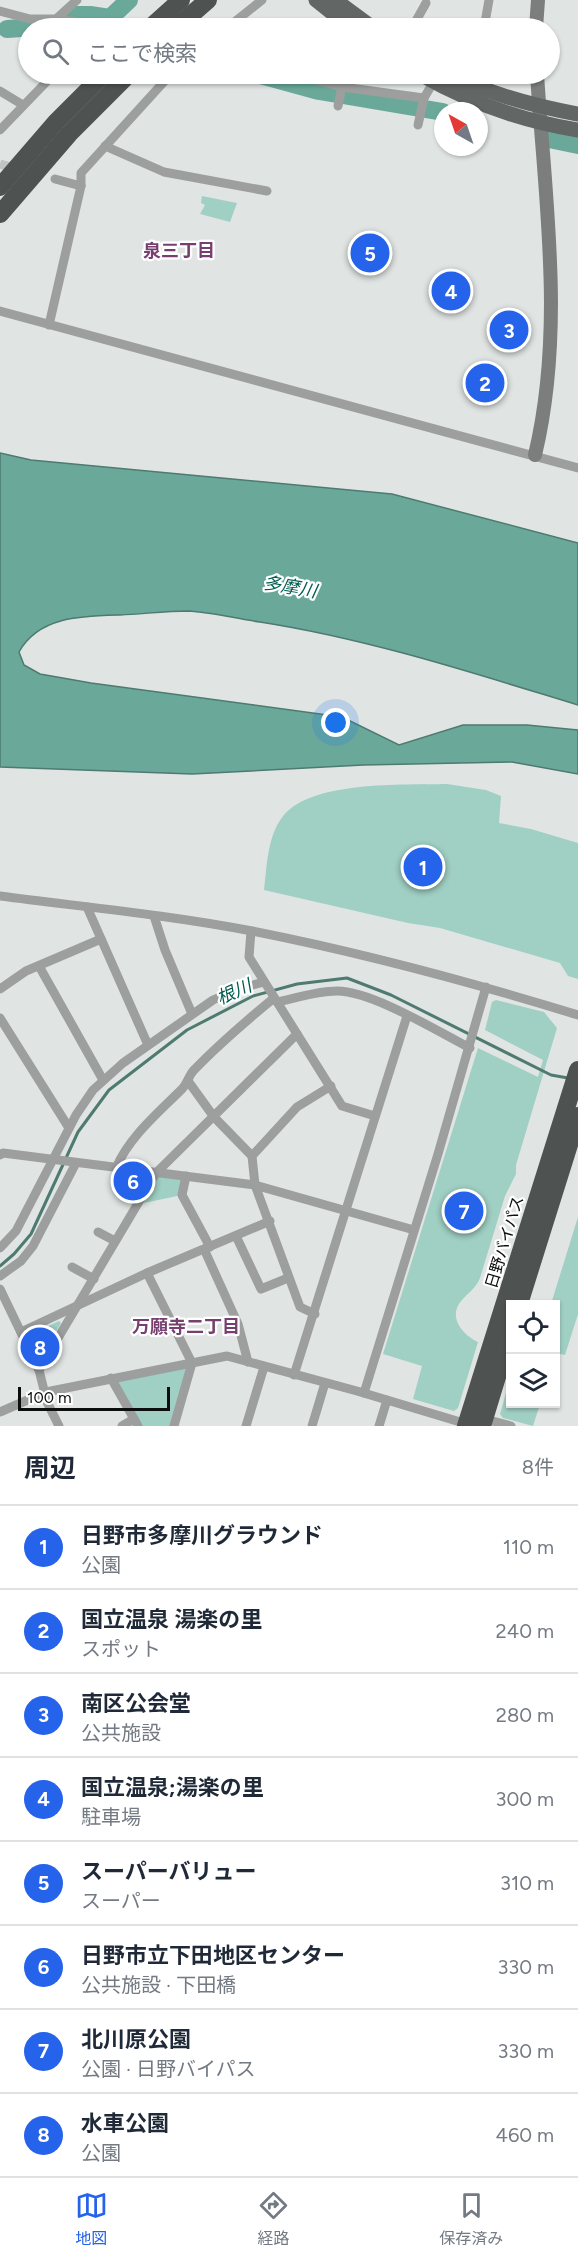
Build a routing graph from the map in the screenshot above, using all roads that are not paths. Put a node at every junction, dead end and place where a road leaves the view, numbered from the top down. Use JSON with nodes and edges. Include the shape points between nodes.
{"nodes":[{"id":1,"x":77,"y":0,"type":"edge"},
{"id":2,"x":182,"y":0,"type":"edge"},
{"id":3,"x":208,"y":0,"type":"edge"},
{"id":4,"x":262,"y":0,"type":"edge"},
{"id":5,"x":316,"y":0,"type":"edge"},
{"id":6,"x":335,"y":0,"type":"edge"},
{"id":7,"x":489,"y":0,"type":"edge"},
{"id":8,"x":538,"y":0,"type":"edge"},
{"id":9,"x":426,"y":1,"type":"edge"},
{"id":10,"x":0,"y":12,"type":"edge"},
{"id":11,"x":26,"y":18,"type":"edge"},
{"id":12,"x":57,"y":18,"type":"edge"},
{"id":13,"x":172,"y":18,"type":"edge"},
{"id":14,"x":178,"y":18,"type":"edge"},
{"id":15,"x":240,"y":18,"type":"edge"},
{"id":16,"x":338,"y":18,"type":"edge"},
{"id":17,"x":359,"y":18,"type":"edge"},
{"id":18,"x":417,"y":18,"type":"edge"},
{"id":19,"x":486,"y":18,"type":"edge"},
{"id":20,"x":537,"y":18,"type":"edge"},
{"id":21,"x":44,"y":84,"type":"edge"},
{"id":22,"x":94,"y":84,"type":"edge"},
{"id":23,"x":119,"y":84,"type":"edge"},
{"id":24,"x":162,"y":84,"type":"edge"},
{"id":25,"x":313,"y":84,"type":"edge"},
{"id":26,"x":426,"y":84,"type":"edge"},
{"id":27,"x":441,"y":84,"type":"edge"},
{"id":28,"x":485,"y":84,"type":"edge"},
{"id":29,"x":537,"y":84,"type":"edge"},
{"id":30,"x":0,"y":91,"type":"edge"},
{"id":31,"x":423,"y":100,"type":"junction"},
{"id":32,"x":23,"y":105,"type":"junction"},
{"id":33,"x":578,"y":114,"type":"edge"},
{"id":34,"x":539,"y":115,"type":"junction"},
{"id":35,"x":419,"y":122,"type":"dead end"},
{"id":36,"x":0,"y":130,"type":"edge"},
{"id":37,"x":578,"y":130,"type":"edge"},
{"id":38,"x":105,"y":146,"type":"junction"},
{"id":39,"x":55,"y":178,"type":"dead end"},
{"id":40,"x":81,"y":186,"type":"junction"},
{"id":41,"x":0,"y":187,"type":"edge"},
{"id":42,"x":267,"y":191,"type":"dead end"},
{"id":43,"x":0,"y":214,"type":"edge"},
{"id":44,"x":0,"y":311,"type":"edge"},
{"id":45,"x":49,"y":325,"type":"junction"},
{"id":46,"x":535,"y":455,"type":"junction"},
{"id":47,"x":578,"y":468,"type":"edge"},
{"id":48,"x":0,"y":896,"type":"edge"},
{"id":49,"x":87,"y":907,"type":"junction"},
{"id":50,"x":154,"y":916,"type":"junction"},
{"id":51,"x":250,"y":931,"type":"junction"},
{"id":52,"x":100,"y":939,"type":"junction"},
{"id":53,"x":39,"y":966,"type":"junction"},
{"id":54,"x":264,"y":983,"type":"junction"},
{"id":55,"x":486,"y":987,"type":"junction"},
{"id":56,"x":0,"y":989,"type":"edge"},
{"id":57,"x":275,"y":999,"type":"junction"},
{"id":58,"x":192,"y":1014,"type":"junction"},
{"id":59,"x":578,"y":1015,"type":"edge"},
{"id":60,"x":407,"y":1016,"type":"junction"},
{"id":61,"x":0,"y":1018,"type":"edge"},
{"id":62,"x":297,"y":1034,"type":"junction"},
{"id":63,"x":148,"y":1045,"type":"junction"},
{"id":64,"x":470,"y":1045,"type":"junction"},
{"id":65,"x":578,"y":1070,"type":"edge"},
{"id":66,"x":103,"y":1080,"type":"junction"},
{"id":67,"x":188,"y":1081,"type":"junction"},
{"id":68,"x":331,"y":1086,"type":"junction"},
{"id":69,"x":375,"y":1116,"type":"junction"},
{"id":70,"x":578,"y":1116,"type":"edge"},
{"id":71,"x":214,"y":1117,"type":"junction"},
{"id":72,"x":69,"y":1128,"type":"junction"},
{"id":73,"x":1,"y":1152,"type":"edge"},
{"id":74,"x":252,"y":1156,"type":"junction"},
{"id":75,"x":56,"y":1160,"type":"junction"},
{"id":76,"x":74,"y":1162,"type":"junction"},
{"id":77,"x":116,"y":1167,"type":"junction"},
{"id":78,"x":156,"y":1173,"type":"junction"},
{"id":79,"x":186,"y":1176,"type":"junction"},
{"id":80,"x":255,"y":1185,"type":"junction"},
{"id":81,"x":345,"y":1210,"type":"junction"},
{"id":82,"x":270,"y":1221,"type":"junction"},
{"id":83,"x":537,"y":1224,"type":"junction"},
{"id":84,"x":414,"y":1230,"type":"junction"},
{"id":85,"x":98,"y":1232,"type":"dead end"},
{"id":86,"x":236,"y":1236,"type":"junction"},
{"id":87,"x":115,"y":1241,"type":"junction"},
{"id":88,"x":0,"y":1248,"type":"edge"},
{"id":89,"x":207,"y":1248,"type":"junction"},
{"id":90,"x":72,"y":1267,"type":"dead end"},
{"id":91,"x":147,"y":1273,"type":"junction"},
{"id":92,"x":0,"y":1276,"type":"edge"},
{"id":93,"x":288,"y":1278,"type":"junction"},
{"id":94,"x":94,"y":1279,"type":"junction"},
{"id":95,"x":0,"y":1289,"type":"edge"},
{"id":96,"x":520,"y":1300,"type":"edge"},
{"id":97,"x":79,"y":1305,"type":"junction"},
{"id":98,"x":315,"y":1314,"type":"junction"},
{"id":99,"x":21,"y":1332,"type":"junction"},
{"id":100,"x":506,"y":1344,"type":"edge"},
{"id":101,"x":248,"y":1362,"type":"junction"},
{"id":102,"x":192,"y":1363,"type":"junction"},
{"id":103,"x":264,"y":1367,"type":"junction"},
{"id":104,"x":39,"y":1370,"type":"junction"},
{"id":105,"x":294,"y":1375,"type":"junction"},
{"id":106,"x":111,"y":1378,"type":"junction"},
{"id":107,"x":325,"y":1383,"type":"junction"},
{"id":108,"x":46,"y":1392,"type":"junction"},
{"id":109,"x":364,"y":1393,"type":"junction"},
{"id":110,"x":387,"y":1400,"type":"junction"},
{"id":111,"x":0,"y":1412,"type":"edge"},
{"id":112,"x":136,"y":1423,"type":"edge"},
{"id":113,"x":475,"y":1424,"type":"edge"},
{"id":114,"x":59,"y":1426,"type":"edge"},
{"id":115,"x":122,"y":1426,"type":"edge"},
{"id":116,"x":174,"y":1426,"type":"edge"},
{"id":117,"x":246,"y":1426,"type":"edge"},
{"id":118,"x":312,"y":1426,"type":"edge"},
{"id":119,"x":379,"y":1426,"type":"edge"},
{"id":120,"x":511,"y":1426,"type":"edge"}],
"edges":[{"from":1,"to":12,"type":"street"},
{"from":2,"to":13,"type":"highway"},
{"from":3,"to":14,"type":"highway"},
{"from":4,"to":15,"type":"street"},
{"from":5,"to":16,"type":"main road"},
{"from":6,"to":17,"type":"main road"},
{"from":7,"to":19,"type":"street"},
{"from":8,"to":20,"type":"street"},
{"from":9,"to":18,"type":"street"},
{"from":10,"to":11,"type":"street"},
{"from":21,"to":32,"type":"street"},
{"from":22,"to":41,"type":"highway"},
{"from":23,"to":43,"type":"highway","via":[[69,134]]},
{"from":24,"to":38,"type":"street"},
{"from":25,"to":31,"type":"street","via":[[340,97]]},
{"from":26,"to":31,"type":"street"},
{"from":27,"to":34,"type":"main road","via":[[493,109]]},
{"from":28,"to":34,"type":"main road"},
{"from":29,"to":34,"type":"street"},
{"from":30,"to":32,"type":"street"},
{"from":31,"to":35,"type":"street"},
{"from":32,"to":36,"type":"street"},
{"from":33,"to":34,"type":"main road"},
{"from":34,"to":37,"type":"main road"},
{"from":34,"to":46,"type":"street","via":[[552,336]]},
{"from":38,"to":40,"type":"street","via":[[81,173]]},
{"from":38,"to":42,"type":"street","via":[[164,172]]},
{"from":39,"to":40,"type":"street"},
{"from":40,"to":45,"type":"street"},
{"from":44,"to":45,"type":"street"},
{"from":45,"to":46,"type":"street"},
{"from":46,"to":47,"type":"street"},
{"from":48,"to":49,"type":"street"},
{"from":49,"to":50,"type":"street"},
{"from":49,"to":52,"type":"street"},
{"from":50,"to":51,"type":"street"},
{"from":50,"to":58,"type":"street"},
{"from":51,"to":54,"type":"street","via":[[249,957]]},
{"from":51,"to":55,"type":"street","via":[[371,956]]},
{"from":52,"to":53,"type":"street"},
{"from":52,"to":63,"type":"street"},
{"from":53,"to":56,"type":"street"},
{"from":53,"to":66,"type":"street"},
{"from":54,"to":57,"type":"street"},
{"from":54,"to":58,"type":"street","via":[[227,993]]},
{"from":55,"to":59,"type":"street"},
{"from":55,"to":64,"type":"street"},
{"from":57,"to":60,"type":"street","via":[[346,992]]},
{"from":57,"to":62,"type":"street"},
{"from":57,"to":67,"type":"street","via":[[233,1032],[192,1072]]},
{"from":58,"to":63,"type":"street"},
{"from":60,"to":64,"type":"street"},
{"from":60,"to":69,"type":"street"},
{"from":61,"to":72,"type":"street"},
{"from":62,"to":68,"type":"street"},
{"from":62,"to":71,"type":"street"},
{"from":63,"to":66,"type":"street"},
{"from":64,"to":84,"type":"street"},
{"from":65,"to":83,"type":"highway","name":"日野バイパス"},
{"from":66,"to":72,"type":"street","via":[[84,1101]]},
{"from":67,"to":71,"type":"street"},
{"from":67,"to":77,"type":"street"},
{"from":68,"to":69,"type":"street","via":[[342,1106]]},
{"from":68,"to":74,"type":"street","via":[[297,1107]]},
{"from":69,"to":81,"type":"street"},
{"from":70,"to":83,"type":"highway","name":"日野バイパス"},
{"from":71,"to":74,"type":"street"},
{"from":71,"to":78,"type":"street"},
{"from":72,"to":75,"type":"street"},
{"from":73,"to":75,"type":"street"},
{"from":74,"to":80,"type":"street"},
{"from":75,"to":76,"type":"street"},
{"from":75,"to":88,"type":"street","via":[[16,1231]]},
{"from":76,"to":77,"type":"street"},
{"from":76,"to":92,"type":"street","via":[[33,1246],[21,1261]]},
{"from":77,"to":78,"type":"street"},
{"from":78,"to":79,"type":"street"},
{"from":78,"to":87,"type":"street"},
{"from":79,"to":80,"type":"street"},
{"from":79,"to":89,"type":"street","via":[[182,1195]]},
{"from":80,"to":81,"type":"street"},
{"from":80,"to":82,"type":"street"},
{"from":81,"to":84,"type":"street"},
{"from":81,"to":98,"type":"street"},
{"from":82,"to":86,"type":"street"},
{"from":82,"to":93,"type":"street"},
{"from":83,"to":96,"type":"highway","name":"日野バイパス"},
{"from":83,"to":113,"type":"highway","name":"日野バイパス"},
{"from":84,"to":109,"type":"street"},
{"from":85,"to":87,"type":"street"},
{"from":86,"to":89,"type":"street"},
{"from":86,"to":93,"type":"street","via":[[261,1289]]},
{"from":87,"to":94,"type":"street"},
{"from":89,"to":91,"type":"street"},
{"from":89,"to":101,"type":"street","via":[[238,1324]]},
{"from":90,"to":94,"type":"street"},
{"from":91,"to":97,"type":"street"},
{"from":91,"to":102,"type":"street"},
{"from":93,"to":98,"type":"street","via":[[300,1307]]},
{"from":94,"to":97,"type":"street"},
{"from":95,"to":99,"type":"street"},
{"from":97,"to":99,"type":"street"},
{"from":97,"to":104,"type":"street"},
{"from":98,"to":105,"type":"street"},
{"from":99,"to":104,"type":"street"},
{"from":100,"to":113,"type":"highway"},
{"from":101,"to":102,"type":"street","via":[[227,1356]]},
{"from":101,"to":103,"type":"street"},
{"from":102,"to":106,"type":"street"},
{"from":102,"to":116,"type":"street"},
{"from":103,"to":105,"type":"street"},
{"from":103,"to":117,"type":"street"},
{"from":104,"to":108,"type":"street"},
{"from":105,"to":107,"type":"street"},
{"from":106,"to":108,"type":"street"},
{"from":106,"to":112,"type":"street"},
{"from":107,"to":109,"type":"street"},
{"from":107,"to":118,"type":"street"},
{"from":108,"to":111,"type":"street"},
{"from":108,"to":114,"type":"street"},
{"from":109,"to":110,"type":"street"},
{"from":110,"to":113,"type":"street"},
{"from":110,"to":119,"type":"street"},
{"from":112,"to":115,"type":"street"},
{"from":113,"to":120,"type":"street"}]}
